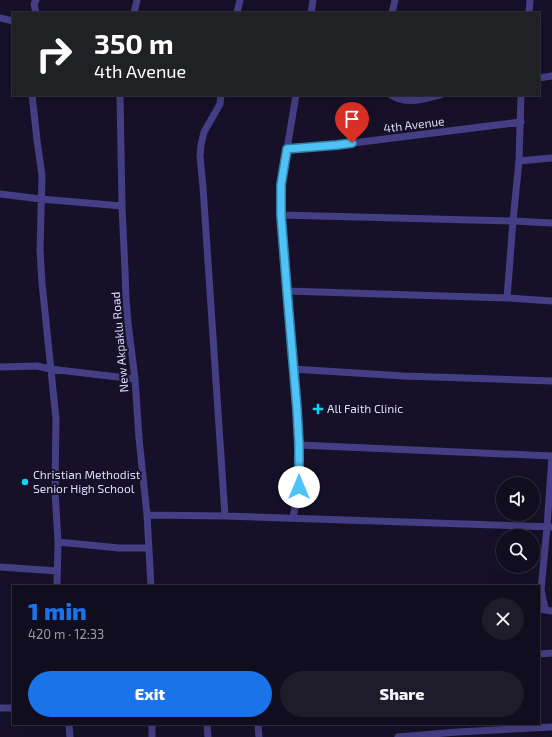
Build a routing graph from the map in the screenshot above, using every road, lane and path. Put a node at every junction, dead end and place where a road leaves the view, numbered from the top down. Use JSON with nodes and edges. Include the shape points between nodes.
{"nodes":[{"id":1,"x":36,"y":0,"type":"edge"},
{"id":2,"x":137,"y":0,"type":"edge"},
{"id":3,"x":240,"y":0,"type":"edge"},
{"id":4,"x":313,"y":0,"type":"edge"},
{"id":5,"x":395,"y":0,"type":"edge"},
{"id":6,"x":530,"y":0,"type":"edge"},
{"id":7,"x":36,"y":12,"type":"edge"},
{"id":8,"x":134,"y":12,"type":"edge"},
{"id":9,"x":237,"y":12,"type":"edge"},
{"id":10,"x":311,"y":12,"type":"edge"},
{"id":11,"x":392,"y":12,"type":"edge"},
{"id":12,"x":528,"y":12,"type":"edge"},
{"id":13,"x":0,"y":18,"type":"edge"},
{"id":14,"x":12,"y":21,"type":"edge"},
{"id":15,"x":552,"y":76,"type":"edge"},
{"id":16,"x":540,"y":78,"type":"edge"},
{"id":17,"x":32,"y":96,"type":"edge"},
{"id":18,"x":120,"y":96,"type":"edge"},
{"id":19,"x":221,"y":96,"type":"edge"},
{"id":20,"x":296,"y":96,"type":"edge"},
{"id":21,"x":392,"y":96,"type":"edge"},
{"id":22,"x":436,"y":96,"type":"edge"},
{"id":23,"x":521,"y":96,"type":"edge"},
{"id":24,"x":521,"y":122,"type":"junction"},
{"id":25,"x":287,"y":149,"type":"junction"},
{"id":26,"x":552,"y":158,"type":"edge"},
{"id":27,"x":519,"y":161,"type":"junction"},
{"id":28,"x":0,"y":194,"type":"edge"},
{"id":29,"x":41,"y":199,"type":"junction"},
{"id":30,"x":122,"y":206,"type":"junction"},
{"id":31,"x":281,"y":215,"type":"junction"},
{"id":32,"x":512,"y":221,"type":"junction"},
{"id":33,"x":552,"y":223,"type":"edge"},
{"id":34,"x":287,"y":291,"type":"junction"},
{"id":35,"x":507,"y":298,"type":"junction"},
{"id":36,"x":552,"y":301,"type":"edge"},
{"id":37,"x":0,"y":367,"type":"edge"},
{"id":38,"x":50,"y":369,"type":"junction"},
{"id":39,"x":293,"y":369,"type":"junction"},
{"id":40,"x":135,"y":379,"type":"junction"},
{"id":41,"x":552,"y":381,"type":"edge"},
{"id":42,"x":299,"y":445,"type":"junction"},
{"id":43,"x":552,"y":456,"type":"edge"},
{"id":44,"x":147,"y":515,"type":"junction"},
{"id":45,"x":225,"y":516,"type":"junction"},
{"id":46,"x":293,"y":518,"type":"junction"},
{"id":47,"x":549,"y":527,"type":"edge"},
{"id":48,"x":58,"y":542,"type":"junction"},
{"id":49,"x":149,"y":548,"type":"junction"},
{"id":50,"x":0,"y":567,"type":"edge"},
{"id":51,"x":57,"y":571,"type":"junction"},
{"id":52,"x":57,"y":585,"type":"edge"},
{"id":53,"x":151,"y":585,"type":"edge"},
{"id":54,"x":545,"y":610,"type":"edge"},
{"id":55,"x":552,"y":653,"type":"edge"},
{"id":56,"x":540,"y":654,"type":"edge"},
{"id":57,"x":0,"y":708,"type":"edge"},
{"id":58,"x":12,"y":708,"type":"edge"},
{"id":59,"x":69,"y":725,"type":"edge"},
{"id":60,"x":152,"y":725,"type":"edge"},
{"id":61,"x":207,"y":725,"type":"edge"},
{"id":62,"x":258,"y":725,"type":"edge"},
{"id":63,"x":552,"y":727,"type":"edge"},
{"id":64,"x":70,"y":737,"type":"edge"},
{"id":65,"x":152,"y":737,"type":"edge"},
{"id":66,"x":208,"y":737,"type":"edge"},
{"id":67,"x":258,"y":737,"type":"edge"},
{"id":68,"x":398,"y":737,"type":"edge"}],
"edges":[{"from":1,"to":7,"type":"street"},
{"from":2,"to":8,"type":"street"},
{"from":3,"to":9,"type":"street"},
{"from":4,"to":10,"type":"street"},
{"from":5,"to":11,"type":"street"},
{"from":6,"to":12,"type":"street"},
{"from":13,"to":14,"type":"street"},
{"from":15,"to":16,"type":"street"},
{"from":17,"to":29,"type":"street","via":[[42,176]]},
{"from":18,"to":30,"type":"street","name":"New Akpaklu Road"},
{"from":19,"to":45,"type":"street","via":[[220,104],[204,132],[200,156]]},
{"from":20,"to":25,"type":"street"},
{"from":21,"to":22,"type":"street","via":[[398,100],[418,101]]},
{"from":23,"to":24,"type":"street"},
{"from":24,"to":25,"type":"street","name":"4th Avenue"},
{"from":24,"to":27,"type":"street"},
{"from":25,"to":31,"type":"street","via":[[281,185]]},
{"from":26,"to":27,"type":"street"},
{"from":27,"to":32,"type":"street"},
{"from":28,"to":29,"type":"street"},
{"from":29,"to":30,"type":"street"},
{"from":29,"to":38,"type":"street","via":[[40,250]]},
{"from":30,"to":40,"type":"street","name":"New Akpaklu Road","via":[[128,323]]},
{"from":31,"to":32,"type":"street"},
{"from":31,"to":34,"type":"street"},
{"from":32,"to":33,"type":"street"},
{"from":32,"to":35,"type":"street"},
{"from":34,"to":35,"type":"street"},
{"from":34,"to":39,"type":"street"},
{"from":35,"to":36,"type":"street"},
{"from":37,"to":38,"type":"street","via":[[37,366]]},
{"from":38,"to":40,"type":"street"},
{"from":38,"to":48,"type":"street","via":[[56,418],[55,491]]},
{"from":39,"to":41,"type":"street"},
{"from":39,"to":42,"type":"street"},
{"from":40,"to":44,"type":"street","name":"New Akpaklu Road"},
{"from":42,"to":43,"type":"street"},
{"from":42,"to":46,"type":"street","via":[[298,502]]},
{"from":43,"to":47,"type":"street"},
{"from":44,"to":45,"type":"street"},
{"from":44,"to":49,"type":"street","name":"New Akpaklu Road"},
{"from":45,"to":46,"type":"street"},
{"from":46,"to":47,"type":"street"},
{"from":47,"to":54,"type":"street","via":[[541,590]]},
{"from":48,"to":49,"type":"street"},
{"from":48,"to":51,"type":"street"},
{"from":49,"to":53,"type":"street","name":"New Akpaklu Road"},
{"from":50,"to":51,"type":"street"},
{"from":51,"to":52,"type":"street"},
{"from":55,"to":56,"type":"street"},
{"from":57,"to":58,"type":"street"},
{"from":59,"to":64,"type":"street"},
{"from":60,"to":65,"type":"street"},
{"from":61,"to":66,"type":"street"},
{"from":62,"to":67,"type":"street"},
{"from":63,"to":68,"type":"street"}]}
